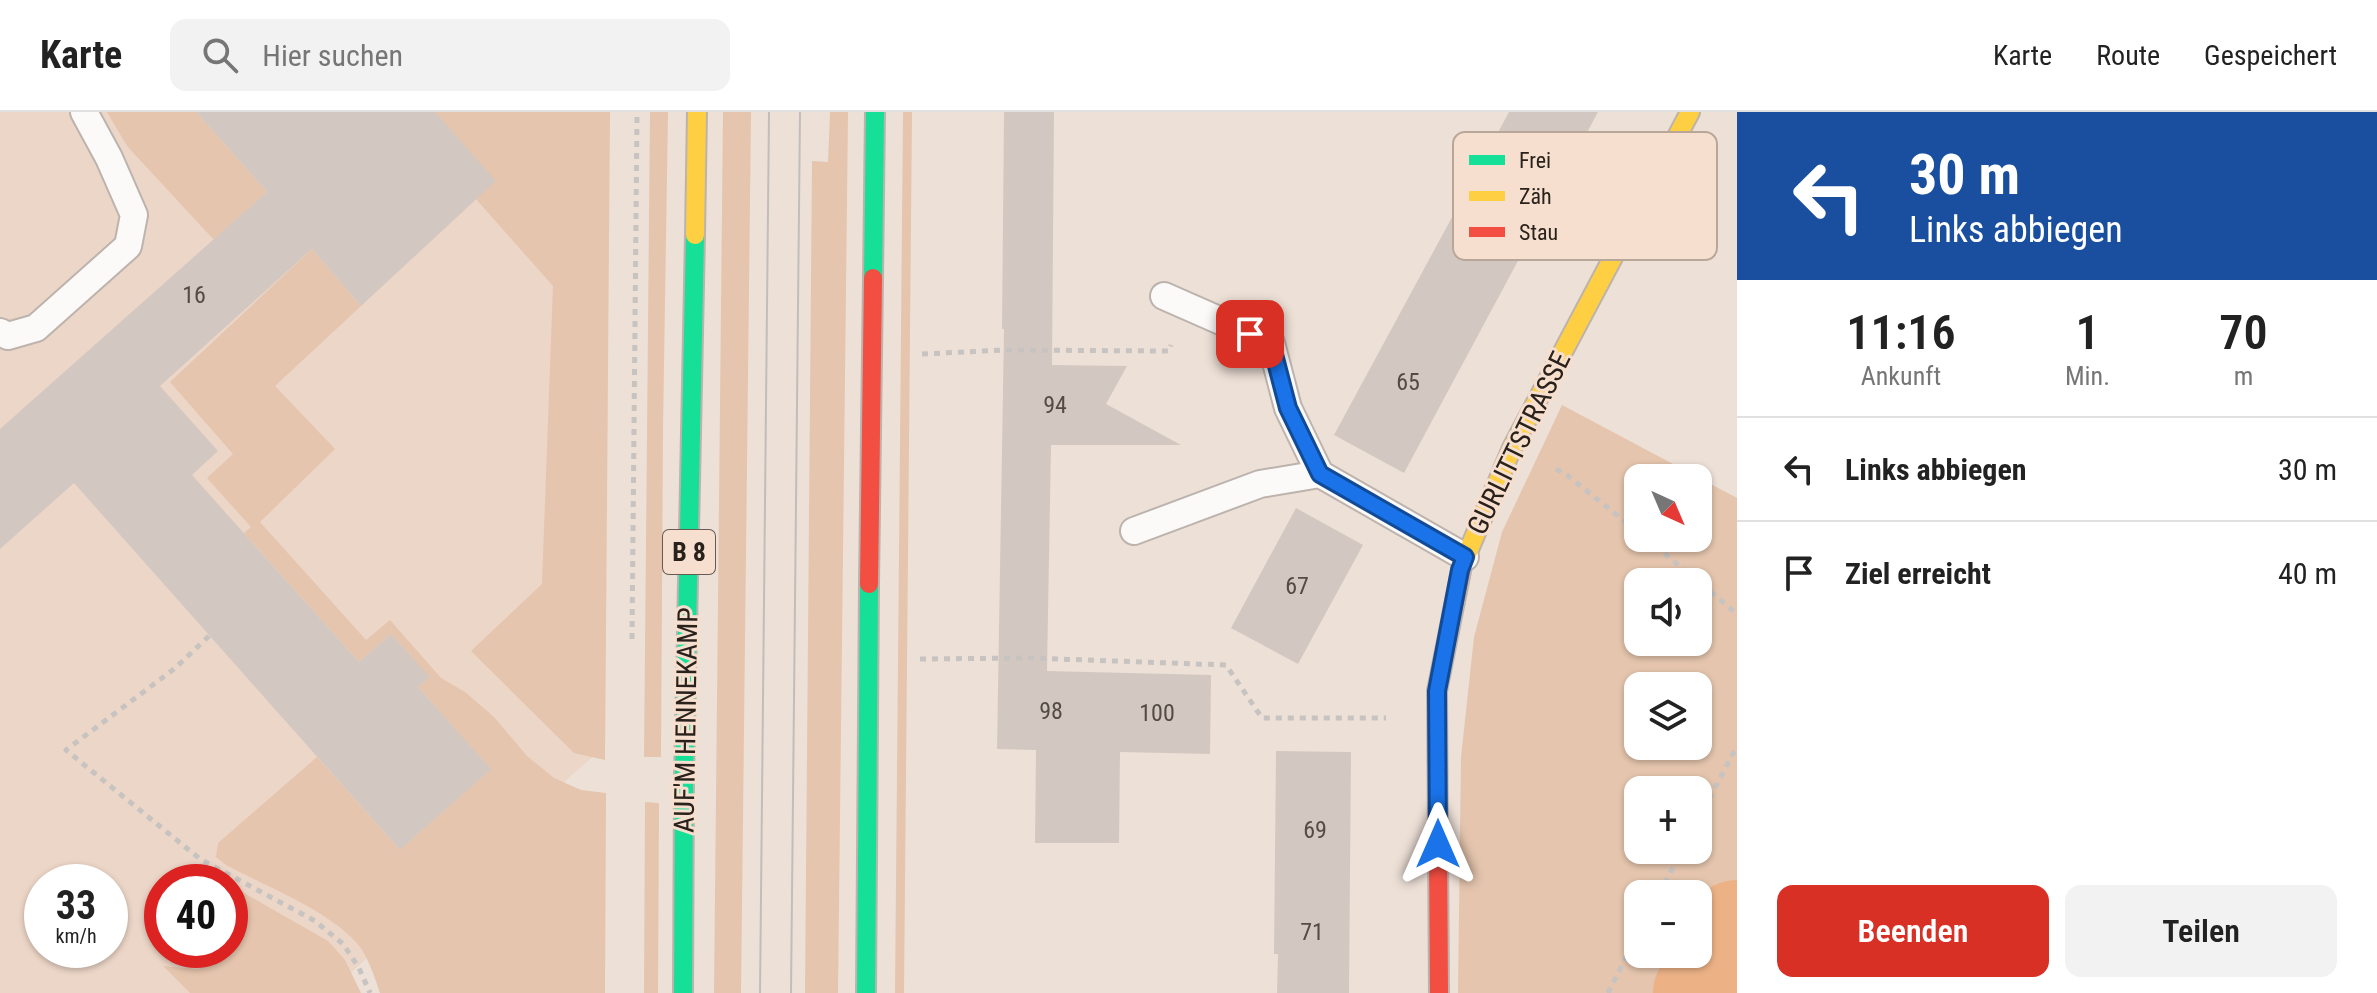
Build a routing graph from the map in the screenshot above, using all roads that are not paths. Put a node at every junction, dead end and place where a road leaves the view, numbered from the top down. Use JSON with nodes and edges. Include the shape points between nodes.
{"nodes":[{"id":1,"x":84,"y":112,"type":"edge"},
{"id":2,"x":697,"y":112,"type":"edge"},
{"id":3,"x":875,"y":112,"type":"edge"},
{"id":4,"x":1690,"y":112,"type":"edge"},
{"id":5,"x":1679,"y":132,"type":"edge"},
{"id":6,"x":1612,"y":260,"type":"edge"},
{"id":7,"x":1174,"y":300,"type":"road end"},
{"id":8,"x":0,"y":332,"type":"edge"},
{"id":9,"x":1320,"y":474,"type":"junction"},
{"id":10,"x":1134,"y":531,"type":"dead end"},
{"id":11,"x":1465,"y":557,"type":"junction"},
{"id":12,"x":683,"y":993,"type":"edge"},
{"id":13,"x":866,"y":993,"type":"edge"},
{"id":14,"x":1439,"y":993,"type":"edge"}],
"edges":[{"from":1,"to":8,"type":"lane","via":[[134,215],[128,246],[36,328],[8,336]]},
{"from":2,"to":12,"type":"main road","name":"AUF'M HENNEKAMP","number":"B 8"},
{"from":3,"to":13,"type":"main road"},
{"from":4,"to":5,"type":"main road","name":"GURLITTSTRASSE"},
{"from":6,"to":11,"type":"main road","name":"GURLITTSTRASSE","via":[[1512,448]]},
{"from":7,"to":9,"type":"lane","via":[[1271,343],[1288,408]]},
{"from":9,"to":10,"type":"lane","via":[[1260,484]]},
{"from":9,"to":11,"type":"lane"},
{"from":11,"to":14,"type":"main road","name":"GURLITTSTRASSE","via":[[1437,691]]}]}
